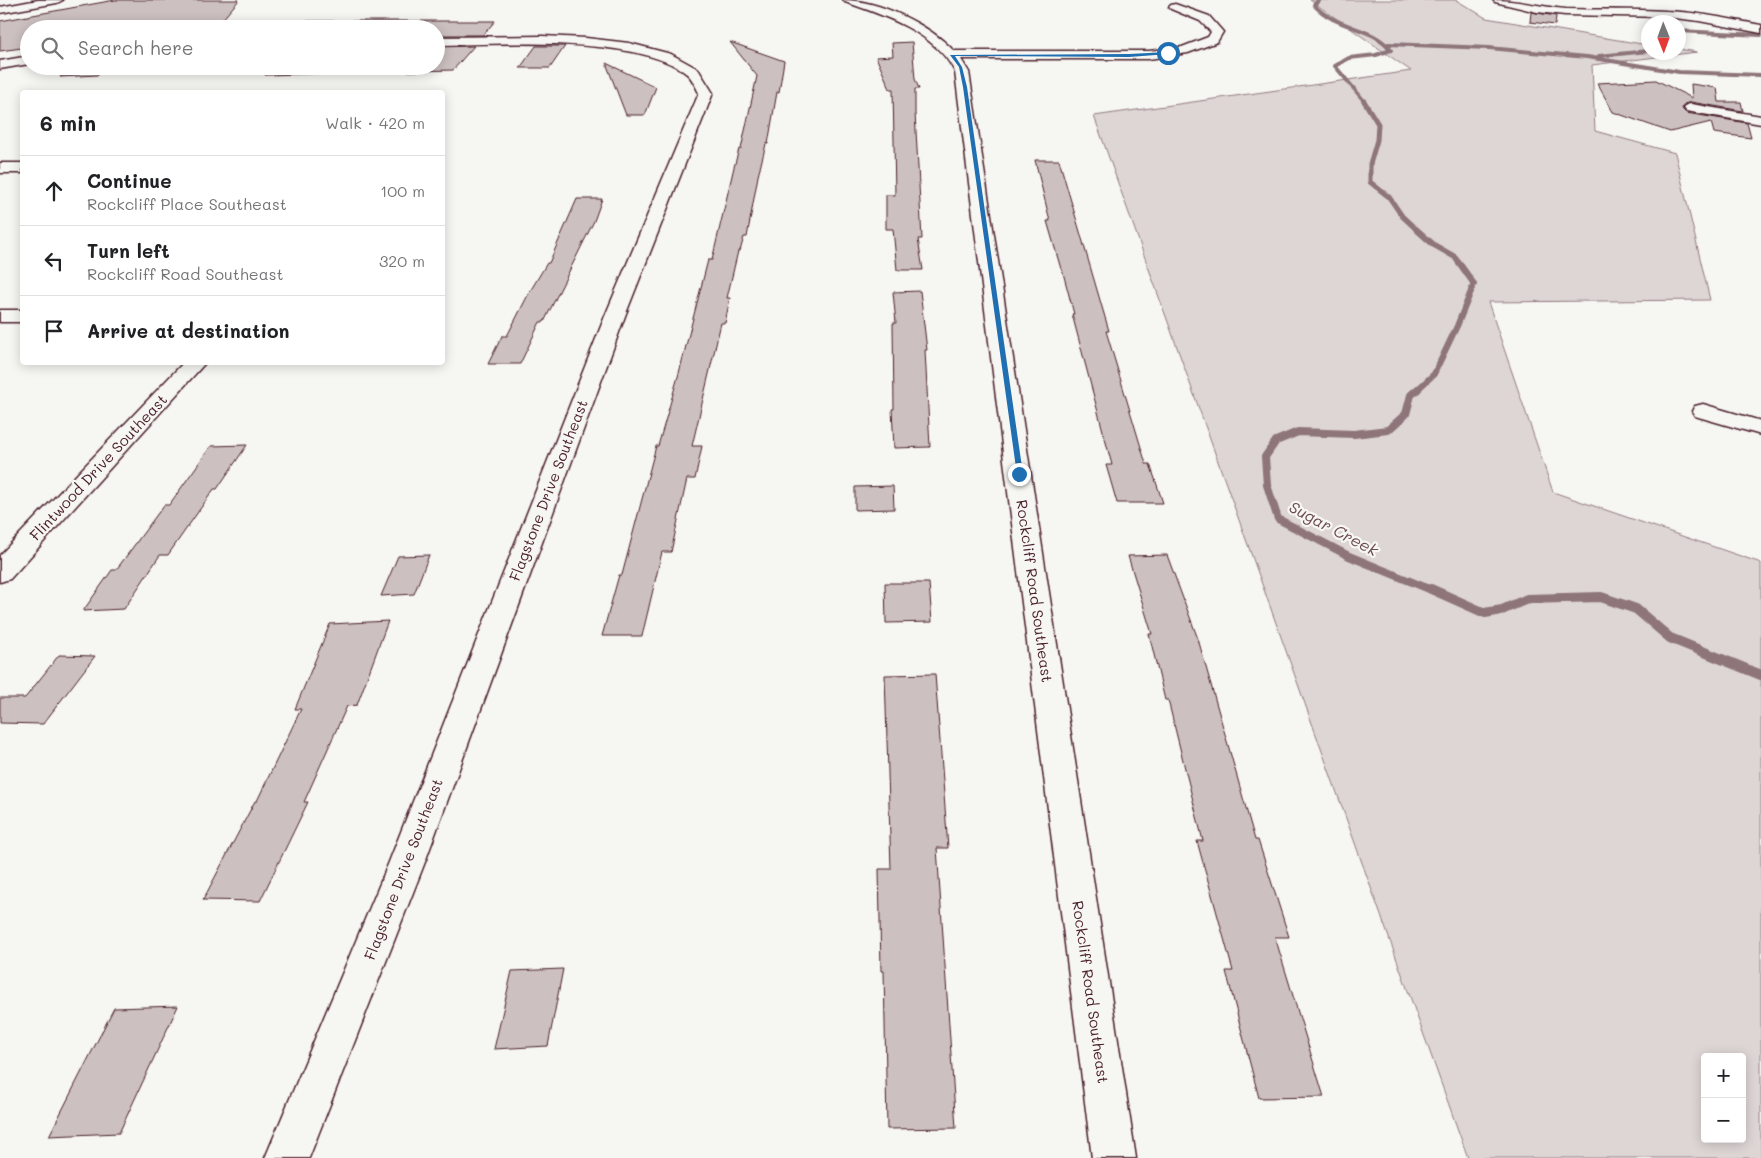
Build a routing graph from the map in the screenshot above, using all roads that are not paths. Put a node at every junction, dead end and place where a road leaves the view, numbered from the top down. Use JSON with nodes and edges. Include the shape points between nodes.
{"nodes":[{"id":1,"x":57,"y":0,"type":"edge"},
{"id":2,"x":849,"y":0,"type":"edge"},
{"id":3,"x":1499,"y":0,"type":"edge"},
{"id":4,"x":1175,"y":7,"type":"dead end"},
{"id":5,"x":0,"y":10,"type":"edge"},
{"id":6,"x":1761,"y":29,"type":"edge"},
{"id":7,"x":445,"y":42,"type":"edge"},
{"id":8,"x":952,"y":55,"type":"junction"},
{"id":9,"x":20,"y":62,"type":"edge"},
{"id":10,"x":0,"y":65,"type":"edge"},
{"id":11,"x":1691,"y":108,"type":"dead end"},
{"id":12,"x":1761,"y":120,"type":"edge"},
{"id":13,"x":0,"y":168,"type":"edge"},
{"id":14,"x":20,"y":168,"type":"edge"},
{"id":15,"x":0,"y":316,"type":"edge"},
{"id":16,"x":20,"y":316,"type":"edge"},
{"id":17,"x":193,"y":365,"type":"edge"},
{"id":18,"x":1703,"y":412,"type":"dead end"},
{"id":19,"x":1761,"y":428,"type":"edge"},
{"id":20,"x":0,"y":572,"type":"edge"},
{"id":21,"x":287,"y":1158,"type":"edge"},
{"id":22,"x":1114,"y":1158,"type":"edge"}],
"edges":[{"from":1,"to":5,"type":"street"},
{"from":2,"to":8,"type":"street","name":"Rockcliff Road Southeast","via":[[872,6],[929,37]]},
{"from":3,"to":6,"type":"street","via":[[1565,12],[1699,17]]},
{"from":4,"to":8,"type":"street","via":[[1212,22],[1217,32],[1213,39],[1184,50],[1149,55]]},
{"from":7,"to":21,"type":"street","name":"Flagstone Drive Southeast","via":[[576,42],[630,47],[685,64],[700,77],[706,93],[614,316],[407,862]]},
{"from":8,"to":22,"type":"street","name":"Rockcliff Road Southeast","via":[[960,67],[965,87]]},
{"from":9,"to":10,"type":"street"},
{"from":11,"to":12,"type":"street"},
{"from":13,"to":14,"type":"street"},
{"from":15,"to":16,"type":"street"},
{"from":17,"to":20,"type":"street","name":"Flintwood Drive Southeast"},
{"from":18,"to":19,"type":"street"}]}
